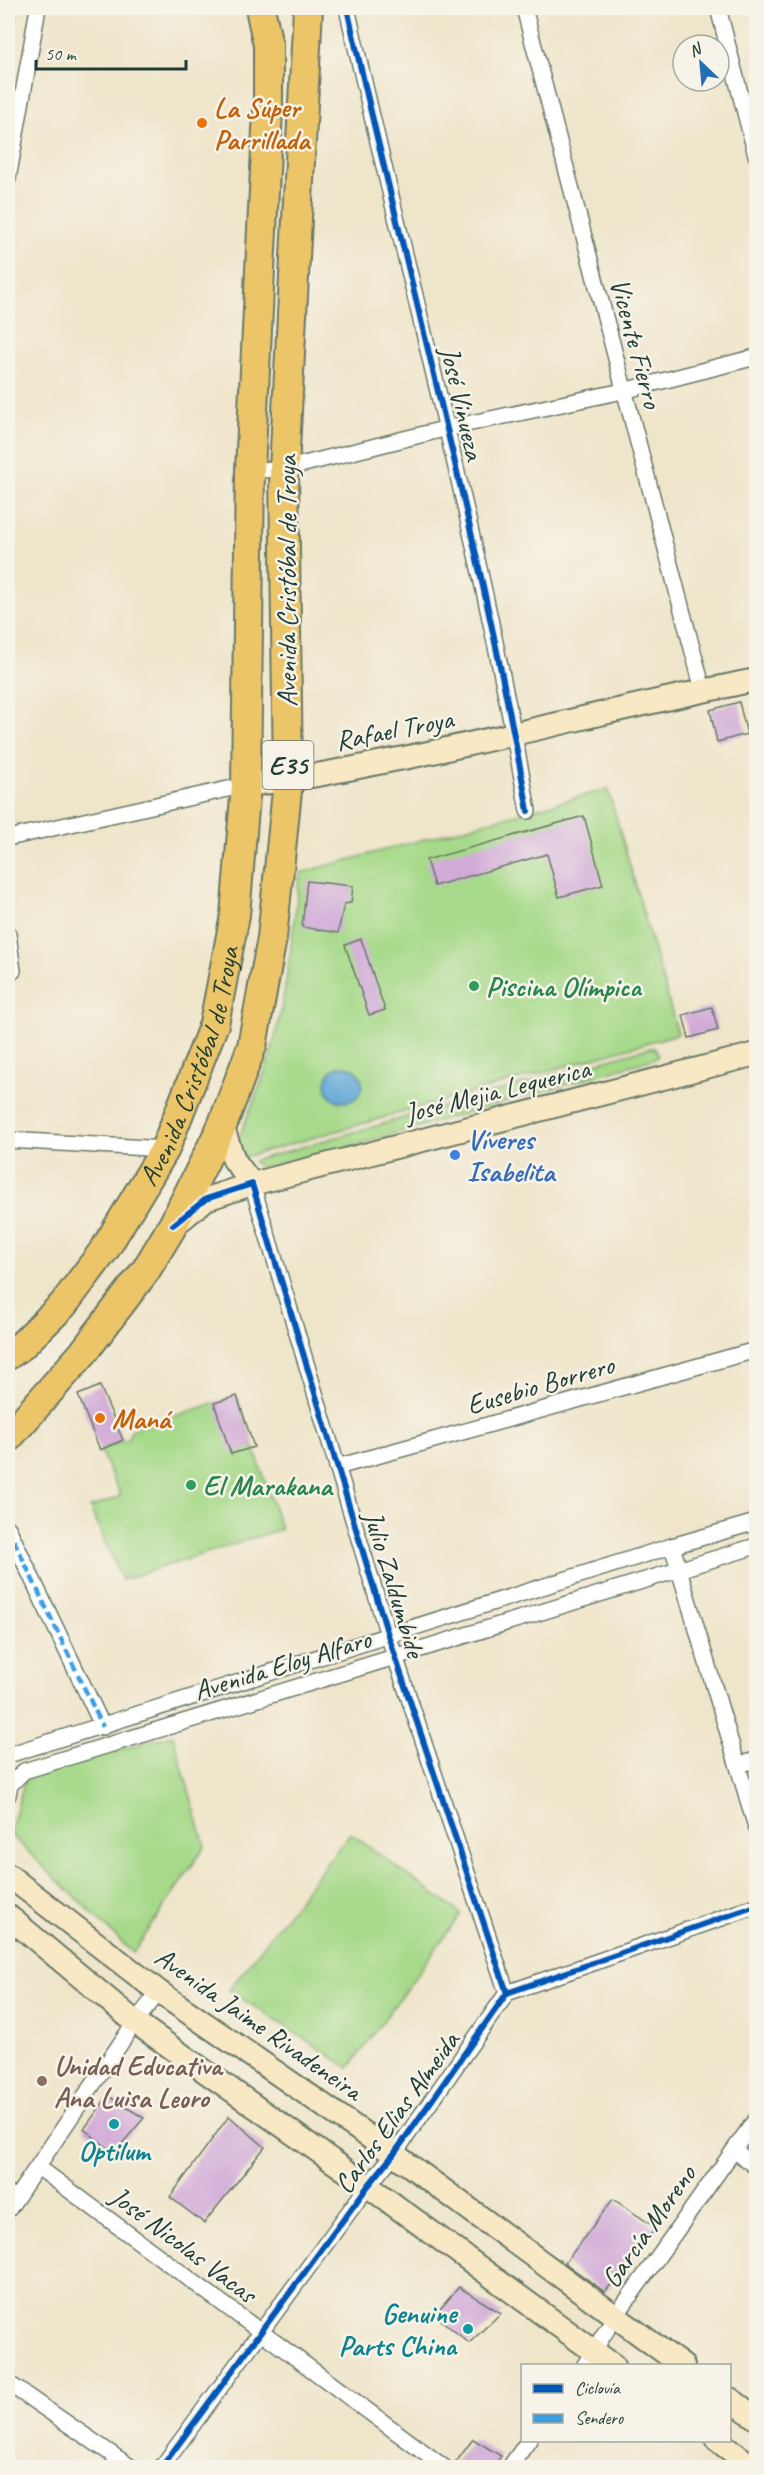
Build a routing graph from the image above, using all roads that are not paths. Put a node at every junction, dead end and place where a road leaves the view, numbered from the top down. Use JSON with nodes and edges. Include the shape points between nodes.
{"nodes":[{"id":1,"x":38,"y":8,"type":"edge"},
{"id":2,"x":260,"y":8,"type":"edge"},
{"id":3,"x":308,"y":8,"type":"edge"},
{"id":4,"x":347,"y":8,"type":"edge"},
{"id":5,"x":525,"y":8,"type":"edge"},
{"id":6,"x":718,"y":8,"type":"edge"},
{"id":7,"x":756,"y":155,"type":"edge"},
{"id":8,"x":8,"y":179,"type":"edge"},
{"id":9,"x":756,"y":357,"type":"edge"},
{"id":10,"x":623,"y":391,"type":"junction"},
{"id":11,"x":448,"y":428,"type":"junction"},
{"id":12,"x":284,"y":469,"type":"junction"},
{"id":13,"x":250,"y":470,"type":"junction"},
{"id":14,"x":756,"y":680,"type":"edge"},
{"id":15,"x":703,"y":690,"type":"junction"},
{"id":16,"x":514,"y":735,"type":"junction"},
{"id":17,"x":288,"y":781,"type":"junction"},
{"id":18,"x":246,"y":785,"type":"junction"},
{"id":19,"x":528,"y":811,"type":"dead end"},
{"id":20,"x":8,"y":838,"type":"edge"},
{"id":21,"x":8,"y":934,"type":"edge"},
{"id":22,"x":13,"y":971,"type":"dead end"},
{"id":23,"x":756,"y":1054,"type":"edge"},
{"id":24,"x":222,"y":1126,"type":"junction"},
{"id":25,"x":8,"y":1140,"type":"edge"},
{"id":26,"x":165,"y":1149,"type":"junction"},
{"id":27,"x":252,"y":1184,"type":"junction"},
{"id":28,"x":173,"y":1225,"type":"junction"},
{"id":29,"x":756,"y":1350,"type":"edge"},
{"id":30,"x":8,"y":1355,"type":"edge"},
{"id":31,"x":8,"y":1438,"type":"edge"},
{"id":32,"x":337,"y":1467,"type":"junction"},
{"id":33,"x":756,"y":1522,"type":"edge"},
{"id":34,"x":8,"y":1528,"type":"edge"},
{"id":35,"x":672,"y":1546,"type":"junction"},
{"id":36,"x":756,"y":1546,"type":"edge"},
{"id":37,"x":679,"y":1570,"type":"junction"},
{"id":38,"x":388,"y":1635,"type":"junction"},
{"id":39,"x":395,"y":1656,"type":"junction"},
{"id":40,"x":103,"y":1727,"type":"junction"},
{"id":41,"x":8,"y":1755,"type":"edge"},
{"id":42,"x":756,"y":1760,"type":"edge"},
{"id":43,"x":738,"y":1765,"type":"junction"},
{"id":44,"x":8,"y":1795,"type":"edge"},
{"id":45,"x":756,"y":1827,"type":"edge"},
{"id":46,"x":8,"y":1875,"type":"edge"},
{"id":47,"x":756,"y":1906,"type":"edge"},
{"id":48,"x":8,"y":1916,"type":"edge"},
{"id":49,"x":159,"y":1992,"type":"junction"},
{"id":50,"x":507,"y":1994,"type":"junction"},
{"id":51,"x":135,"y":2022,"type":"junction"},
{"id":52,"x":756,"y":2119,"type":"edge"},
{"id":53,"x":734,"y":2150,"type":"junction"},
{"id":54,"x":394,"y":2154,"type":"junction"},
{"id":55,"x":38,"y":2167,"type":"junction"},
{"id":56,"x":756,"y":2167,"type":"edge"},
{"id":57,"x":368,"y":2186,"type":"junction"},
{"id":58,"x":8,"y":2210,"type":"edge"},
{"id":59,"x":615,"y":2317,"type":"junction"},
{"id":60,"x":260,"y":2332,"type":"junction"},
{"id":61,"x":589,"y":2358,"type":"edge"},
{"id":62,"x":608,"y":2364,"type":"edge"},
{"id":63,"x":680,"y":2364,"type":"edge"},
{"id":64,"x":8,"y":2383,"type":"edge"},
{"id":65,"x":731,"y":2400,"type":"edge"},
{"id":66,"x":756,"y":2418,"type":"edge"},
{"id":67,"x":528,"y":2442,"type":"edge"},
{"id":68,"x":720,"y":2442,"type":"edge"},
{"id":69,"x":132,"y":2468,"type":"edge"},
{"id":70,"x":161,"y":2468,"type":"edge"},
{"id":71,"x":445,"y":2468,"type":"edge"},
{"id":72,"x":509,"y":2468,"type":"edge"},
{"id":73,"x":754,"y":2468,"type":"edge"}],
"edges":[{"from":1,"to":8,"type":"street"},
{"from":2,"to":13,"type":"highway","name":"Avenida Cristóbal de Troya","number":"E35","via":[[268,45],[268,110]]},
{"from":3,"to":12,"type":"highway","name":"Avenida Cristóbal de Troya","number":"E35"},
{"from":4,"to":11,"type":"street","name":"José Vinueza"},
{"from":5,"to":10,"type":"street","name":"Vicente Fierro"},
{"from":6,"to":7,"type":"street"},
{"from":9,"to":10,"type":"street"},
{"from":10,"to":11,"type":"street"},
{"from":10,"to":15,"type":"street","name":"Vicente Fierro"},
{"from":11,"to":12,"type":"street"},
{"from":11,"to":16,"type":"street","name":"José Vinueza"},
{"from":12,"to":13,"type":"street"},
{"from":12,"to":17,"type":"highway","name":"Avenida Cristóbal de Troya","number":"E35"},
{"from":13,"to":18,"type":"highway","name":"Avenida Cristóbal de Troya","number":"E35"},
{"from":14,"to":15,"type":"main road","name":"Rafael Troya"},
{"from":15,"to":16,"type":"main road","name":"Rafael Troya"},
{"from":16,"to":17,"type":"main road","name":"Rafael Troya"},
{"from":16,"to":19,"type":"street","name":"José Vinueza"},
{"from":17,"to":18,"type":"main road","name":"Rafael Troya"},
{"from":17,"to":24,"type":"highway","name":"Avenida Cristóbal de Troya","number":"E35","via":[[272,938],[254,1036]]},
{"from":18,"to":20,"type":"street","name":"Rafael Troya"},
{"from":18,"to":26,"type":"highway","name":"Avenida Cristóbal de Troya","number":"E35","via":[[235,915],[214,1024]]},
{"from":21,"to":22,"type":"street"},
{"from":23,"to":27,"type":"main road","name":"José Mejia Lequerica"},
{"from":24,"to":27,"type":"main road","via":[[234,1160]]},
{"from":24,"to":28,"type":"highway","name":"Avenida Cristóbal de Troya","number":"E35"},
{"from":25,"to":26,"type":"street"},
{"from":26,"to":30,"type":"highway","name":"Avenida Cristóbal de Troya","number":"E35","via":[[105,1249],[63,1305]]},
{"from":27,"to":28,"type":"main road","name":"José Mejia Lequerica","via":[[206,1199]]},
{"from":27,"to":32,"type":"street","name":"Julio Zaldumbide"},
{"from":28,"to":31,"type":"highway","name":"Avenida Cristóbal de Troya","number":"E35","via":[[146,1270],[83,1353]]},
{"from":29,"to":32,"type":"street","name":"Eusebio Borrero"},
{"from":32,"to":38,"type":"street","name":"Julio Zaldumbide"},
{"from":33,"to":35,"type":"street","name":"Avenida Eloy Alfaro"},
{"from":34,"to":40,"type":"street"},
{"from":35,"to":37,"type":"street"},
{"from":35,"to":38,"type":"street","name":"Avenida Eloy Alfaro"},
{"from":36,"to":37,"type":"street","name":"Avenida Eloy Alfaro"},
{"from":37,"to":39,"type":"street","name":"Avenida Eloy Alfaro"},
{"from":37,"to":43,"type":"street"},
{"from":38,"to":39,"type":"street","name":"Julio Zaldumbide"},
{"from":38,"to":40,"type":"street","name":"Avenida Eloy Alfaro"},
{"from":39,"to":44,"type":"street","name":"Avenida Eloy Alfaro","via":[[24,1772],[10,1785]]},
{"from":39,"to":50,"type":"street","name":"Julio Zaldumbide"},
{"from":40,"to":41,"type":"street","name":"Avenida Eloy Alfaro"},
{"from":42,"to":43,"type":"street"},
{"from":43,"to":45,"type":"street"},
{"from":46,"to":49,"type":"main road","name":"Avenida Jaime Rivadeneira"},
{"from":47,"to":50,"type":"street"},
{"from":48,"to":51,"type":"main road"},
{"from":49,"to":51,"type":"street"},
{"from":49,"to":54,"type":"main road","name":"Avenida Jaime Rivadeneira"},
{"from":50,"to":54,"type":"street","name":"Carlos Elias Almeida"},
{"from":51,"to":55,"type":"street"},
{"from":51,"to":57,"type":"main road"},
{"from":52,"to":53,"type":"street","name":"García Moreno"},
{"from":53,"to":56,"type":"street"},
{"from":53,"to":59,"type":"street","name":"García Moreno"},
{"from":54,"to":57,"type":"street","name":"Carlos Elias Almeida"},
{"from":54,"to":59,"type":"main road","name":"Avenida Jaime Rivadeneira"},
{"from":55,"to":58,"type":"street"},
{"from":55,"to":60,"type":"street","name":"José Nicolas Vacas"},
{"from":57,"to":60,"type":"street","name":"Carlos Elias Almeida"},
{"from":57,"to":61,"type":"main road"},
{"from":59,"to":61,"type":"street","name":"García Moreno"},
{"from":59,"to":63,"type":"main road","name":"Avenida Jaime Rivadeneira"},
{"from":60,"to":70,"type":"street","name":"Carlos Elias Almeida"},
{"from":60,"to":71,"type":"street","name":"José Nicolas Vacas"},
{"from":61,"to":62,"type":"main road"},
{"from":64,"to":69,"type":"street"},
{"from":65,"to":66,"type":"main road"},
{"from":67,"to":72,"type":"street"},
{"from":68,"to":73,"type":"main road"}]}
